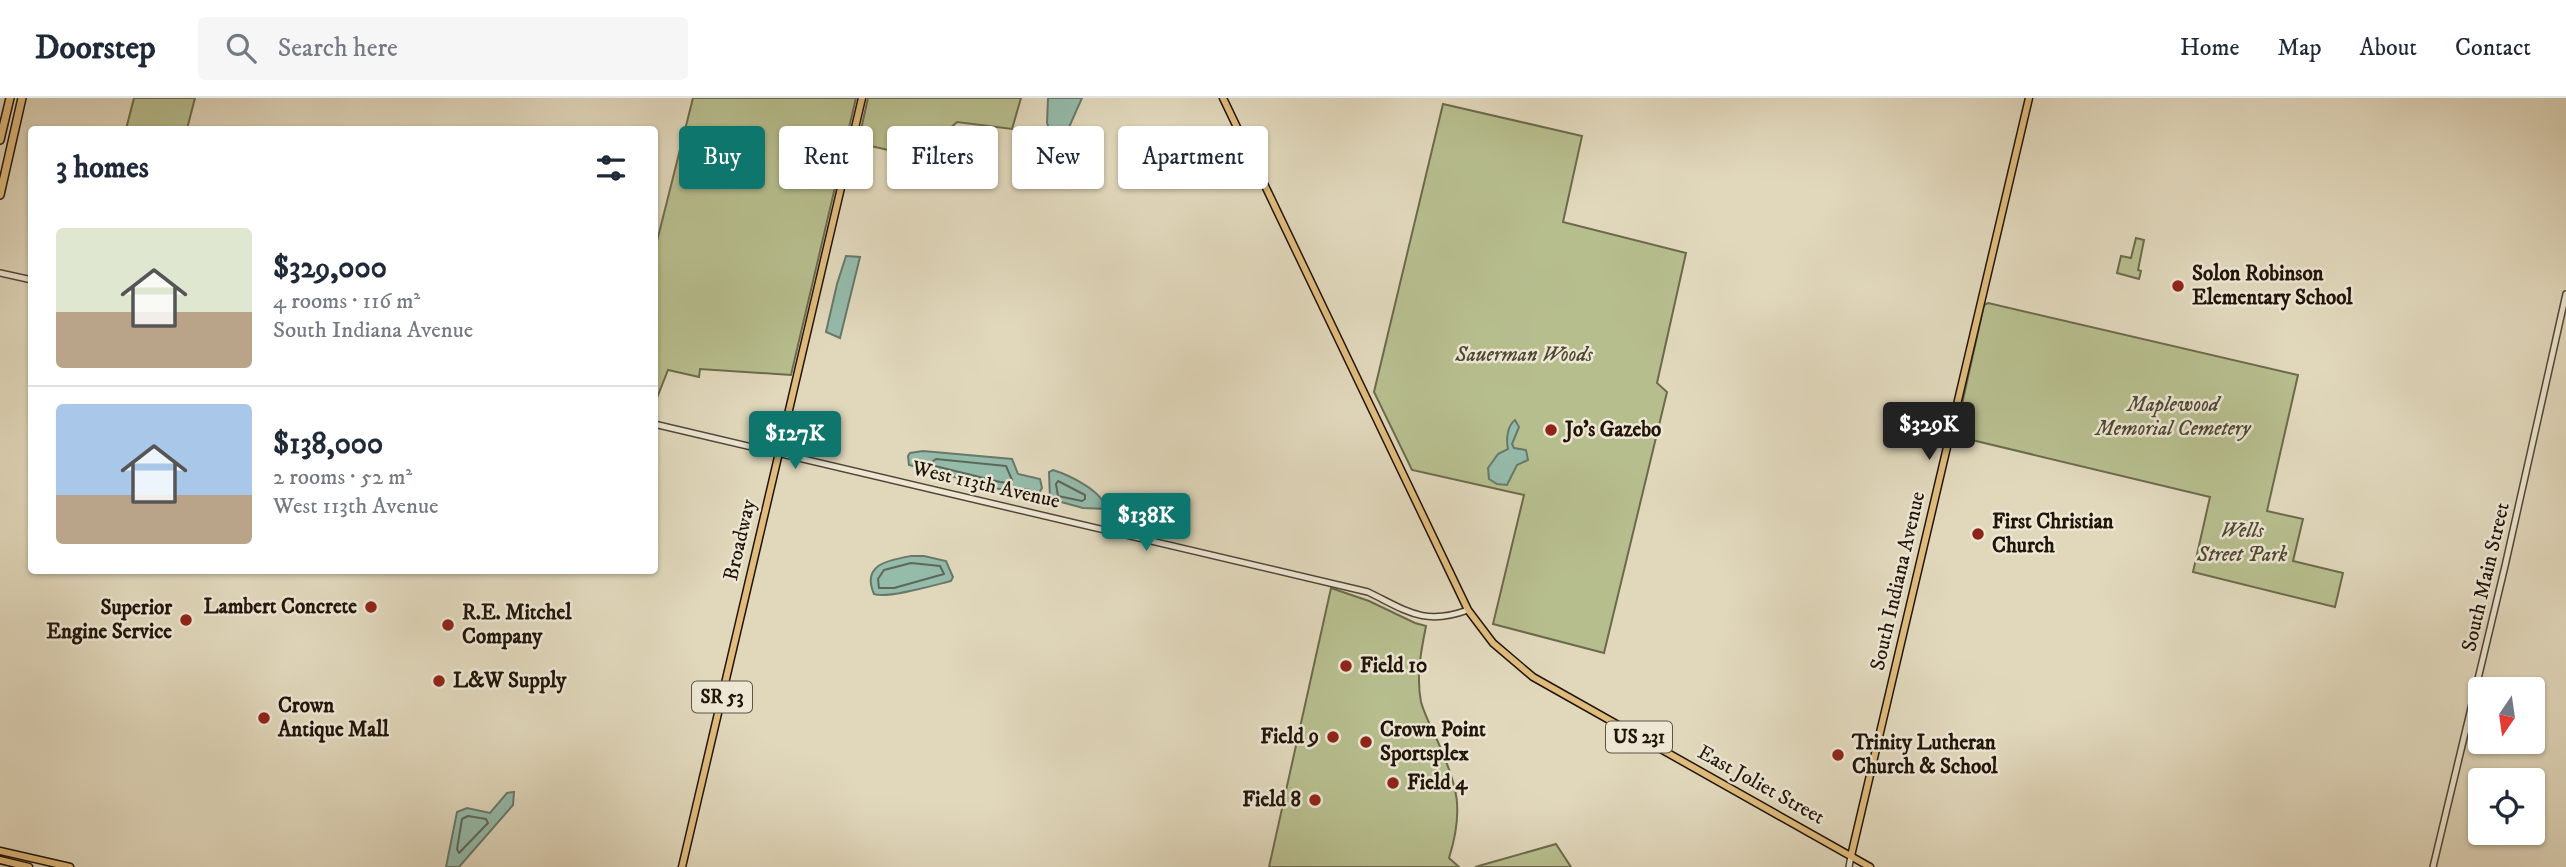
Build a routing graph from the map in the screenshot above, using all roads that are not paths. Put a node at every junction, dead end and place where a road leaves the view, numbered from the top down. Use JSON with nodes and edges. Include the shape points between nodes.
{"nodes":[{"id":1,"x":10,"y":98,"type":"edge"},
{"id":2,"x":22,"y":98,"type":"edge"},
{"id":3,"x":862,"y":98,"type":"edge"},
{"id":4,"x":1223,"y":98,"type":"edge"},
{"id":5,"x":2029,"y":98,"type":"edge"},
{"id":6,"x":0,"y":140,"type":"edge"},
{"id":7,"x":0,"y":195,"type":"edge"},
{"id":8,"x":0,"y":273,"type":"edge"},
{"id":9,"x":28,"y":279,"type":"edge"},
{"id":10,"x":2566,"y":294,"type":"edge"},
{"id":11,"x":658,"y":425,"type":"edge"},
{"id":12,"x":778,"y":453,"type":"junction"},
{"id":13,"x":1468,"y":610,"type":"junction"},
{"id":14,"x":0,"y":851,"type":"edge"},
{"id":15,"x":1852,"y":856,"type":"junction"},
{"id":16,"x":0,"y":860,"type":"edge"},
{"id":17,"x":29,"y":867,"type":"edge"},
{"id":18,"x":70,"y":867,"type":"edge"},
{"id":19,"x":682,"y":867,"type":"edge"},
{"id":20,"x":1849,"y":867,"type":"edge"},
{"id":21,"x":1870,"y":867,"type":"edge"},
{"id":22,"x":2433,"y":867,"type":"edge"}],
"edges":[{"from":1,"to":6,"type":"highway"},
{"from":2,"to":7,"type":"highway"},
{"from":3,"to":12,"type":"main road","name":"Broadway","number":"SR 53"},
{"from":4,"to":13,"type":"main road","number":"US 231"},
{"from":5,"to":15,"type":"main road","name":"South Indiana Avenue"},
{"from":8,"to":9,"type":"street"},
{"from":10,"to":22,"type":"street","name":"South Main Street"},
{"from":11,"to":12,"type":"street","name":"West 113th Avenue"},
{"from":12,"to":13,"type":"street","name":"West 113th Avenue","via":[[1368,592],[1421,617],[1450,617]]},
{"from":12,"to":19,"type":"main road","name":"Broadway","number":"SR 53"},
{"from":13,"to":15,"type":"main road","name":"East Joliet Street","number":"US 231","via":[[1493,643],[1533,677]]},
{"from":14,"to":18,"type":"main road"},
{"from":15,"to":20,"type":"street","name":"South Indiana Avenue"},
{"from":15,"to":21,"type":"main road","name":"East Joliet Street","number":"US 231"},
{"from":16,"to":17,"type":"main road"}]}
